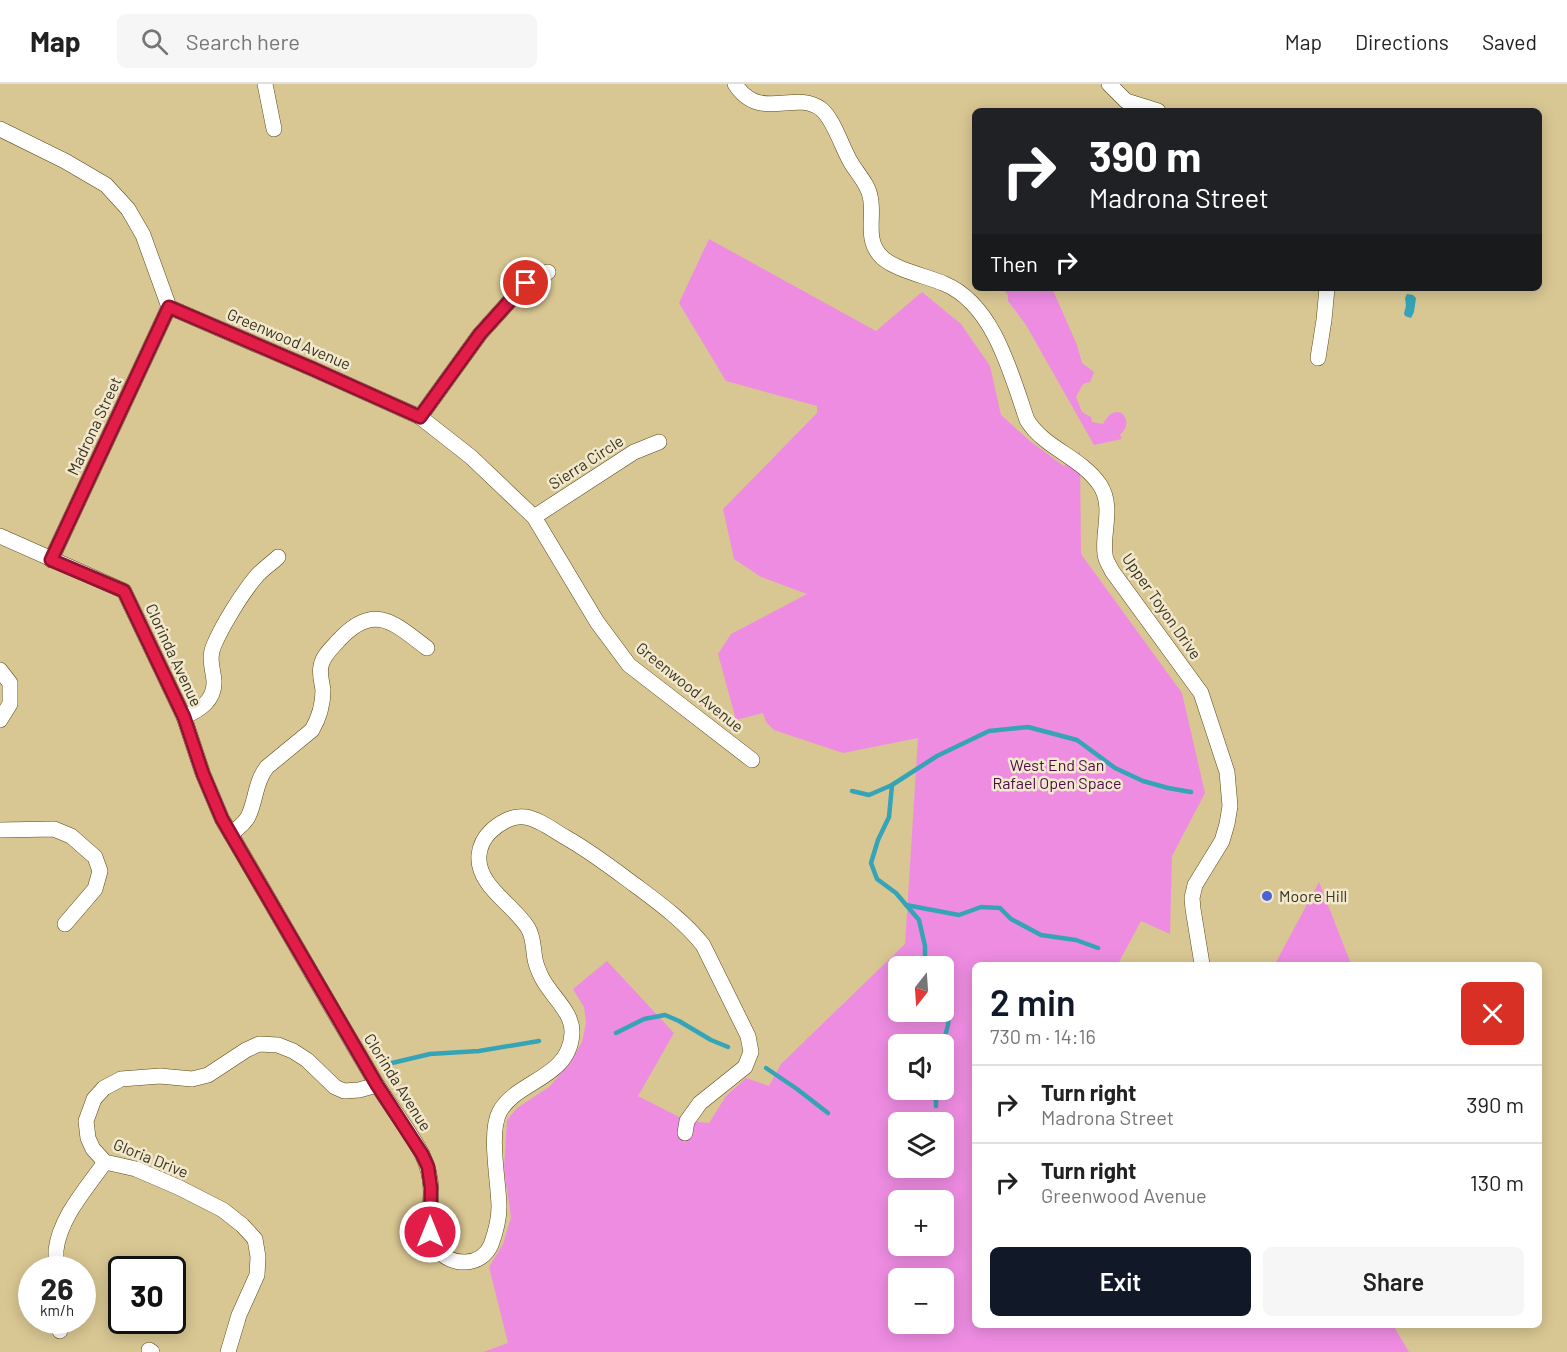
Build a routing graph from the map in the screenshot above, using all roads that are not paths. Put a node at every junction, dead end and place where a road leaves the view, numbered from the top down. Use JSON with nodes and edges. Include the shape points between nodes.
{"nodes":[{"id":1,"x":265,"y":84,"type":"edge"},
{"id":2,"x":735,"y":84,"type":"edge"},
{"id":3,"x":1109,"y":84,"type":"edge"},
{"id":4,"x":1149,"y":108,"type":"edge"},
{"id":5,"x":0,"y":129,"type":"edge"},
{"id":6,"x":274,"y":129,"type":"dead end"},
{"id":7,"x":548,"y":272,"type":"dead end"},
{"id":8,"x":1327,"y":291,"type":"edge"},
{"id":9,"x":169,"y":307,"type":"junction"},
{"id":10,"x":1318,"y":358,"type":"dead end"},
{"id":11,"x":420,"y":417,"type":"junction"},
{"id":12,"x":659,"y":442,"type":"dead end"},
{"id":13,"x":534,"y":517,"type":"junction"},
{"id":14,"x":0,"y":536,"type":"edge"},
{"id":15,"x":278,"y":556,"type":"dead end"},
{"id":16,"x":51,"y":560,"type":"junction"},
{"id":17,"x":427,"y":648,"type":"dead end"},
{"id":18,"x":0,"y":670,"type":"edge"},
{"id":19,"x":184,"y":717,"type":"junction"},
{"id":20,"x":0,"y":720,"type":"edge"},
{"id":21,"x":752,"y":760,"type":"dead end"},
{"id":22,"x":0,"y":830,"type":"edge"},
{"id":23,"x":231,"y":834,"type":"junction"},
{"id":24,"x":65,"y":924,"type":"dead end"},
{"id":25,"x":1202,"y":962,"type":"edge"},
{"id":26,"x":377,"y":1085,"type":"junction"},
{"id":27,"x":685,"y":1133,"type":"dead end"},
{"id":28,"x":105,"y":1162,"type":"junction"},
{"id":29,"x":56,"y":1256,"type":"edge"},
{"id":30,"x":228,"y":1352,"type":"edge"}],
"edges":[{"from":1,"to":6,"type":"street"},
{"from":2,"to":25,"type":"street","name":"Upper Toyon Drive","via":[[755,102],[805,102],[827,114],[869,191],[870,233],[877,253],[886,261],[946,284],[974,304],[1004,351],[1033,430],[1077,460],[1100,485],[1107,501],[1105,556],[1201,693],[1227,772],[1227,824],[1192,898]]},
{"from":3,"to":4,"type":"street","via":[[1126,100]]},
{"from":5,"to":9,"type":"street","via":[[106,185],[128,209],[143,235]]},
{"from":7,"to":11,"type":"street","via":[[526,283],[488,325]]},
{"from":8,"to":10,"type":"street"},
{"from":9,"to":11,"type":"street","name":"Greenwood Avenue"},
{"from":9,"to":16,"type":"street","name":"Madrona Street"},
{"from":11,"to":13,"type":"street","name":"Greenwood Avenue","via":[[471,457]]},
{"from":12,"to":13,"type":"street","name":"Sierra Circle","via":[[634,452]]},
{"from":13,"to":21,"type":"street","name":"Greenwood Avenue","via":[[597,622],[629,665]]},
{"from":14,"to":16,"type":"street","name":"Clorinda Avenue"},
{"from":15,"to":19,"type":"street","via":[[256,577],[214,644],[210,660],[214,683],[208,702]]},
{"from":16,"to":19,"type":"street","name":"Clorinda Avenue","via":[[124,591]]},
{"from":17,"to":23,"type":"street","via":[[387,621],[361,622],[349,630],[324,657],[317,722],[261,774],[247,818]]},
{"from":18,"to":20,"type":"street","via":[[10,683],[10,704]]},
{"from":19,"to":23,"type":"street","name":"Clorinda Avenue","via":[[203,774]]},
{"from":22,"to":24,"type":"street","via":[[54,829],[71,836],[95,857],[100,871],[95,889]]},
{"from":23,"to":26,"type":"street","name":"Clorinda Avenue"},
{"from":26,"to":27,"type":"street","name":"Clorinda Avenue","via":[[428,1167],[433,1243],[438,1251],[458,1262],[478,1259],[490,1245],[499,1209],[495,1170],[497,1115],[506,1101],[549,1074],[568,1052],[572,1038],[572,1022],[535,962],[528,928],[490,886],[478,859],[487,834],[502,822],[526,817],[588,850],[663,907],[703,945],[748,1036],[751,1052],[745,1066],[700,1103],[687,1121]]},
{"from":26,"to":28,"type":"street","name":"Gloria Drive","via":[[344,1091],[293,1051],[259,1044],[208,1075],[192,1079],[121,1078],[94,1099],[86,1120],[88,1138]]},
{"from":28,"to":29,"type":"street","via":[[63,1226]]},
{"from":28,"to":30,"type":"street","name":"Gloria Drive","via":[[136,1169],[223,1210],[255,1239],[256,1275]]}]}
